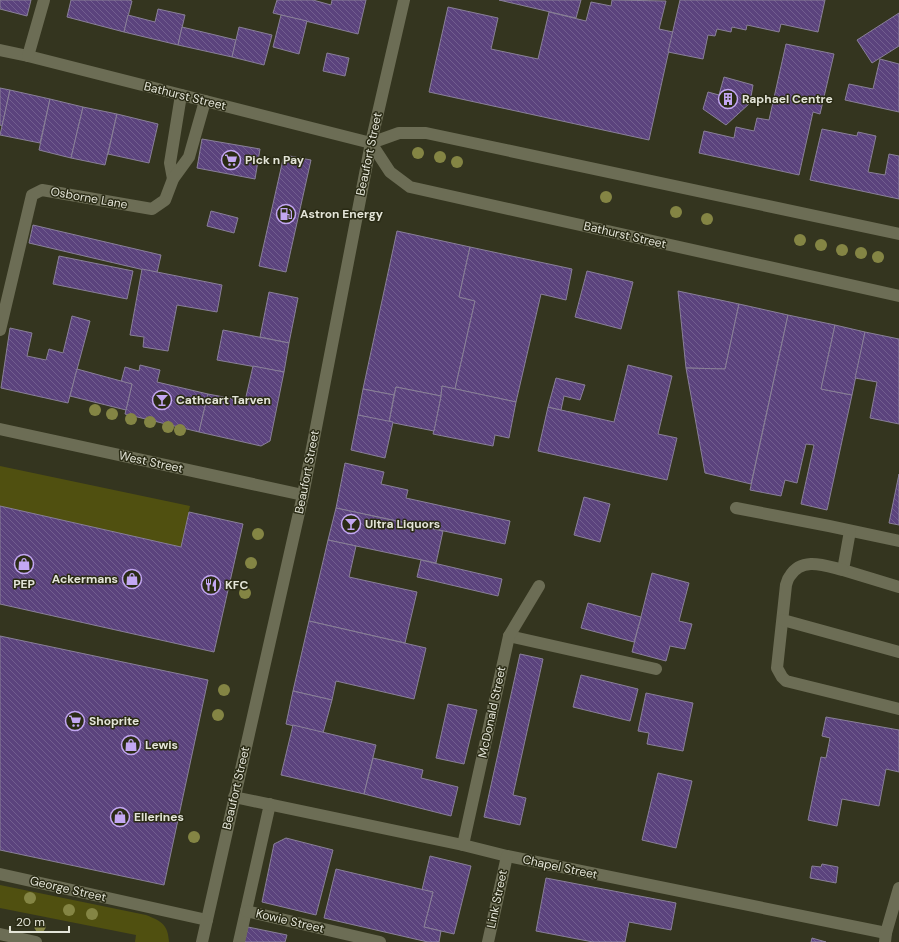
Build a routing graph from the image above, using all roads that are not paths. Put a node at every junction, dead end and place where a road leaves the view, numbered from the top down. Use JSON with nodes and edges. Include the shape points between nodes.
{"nodes":[{"id":1,"x":44,"y":0,"type":"edge"},
{"id":2,"x":404,"y":0,"type":"edge"},
{"id":3,"x":0,"y":50,"type":"edge"},
{"id":4,"x":28,"y":56,"type":"junction"},
{"id":5,"x":181,"y":95,"type":"junction"},
{"id":6,"x":205,"y":101,"type":"junction"},
{"id":7,"x":371,"y":142,"type":"junction"},
{"id":8,"x":173,"y":179,"type":"junction"},
{"id":9,"x":899,"y":234,"type":"edge"},
{"id":10,"x":899,"y":296,"type":"edge"},
{"id":11,"x":3,"y":306,"type":"edge"},
{"id":12,"x":0,"y":330,"type":"edge"},
{"id":13,"x":0,"y":429,"type":"edge"},
{"id":14,"x":303,"y":495,"type":"junction"},
{"id":15,"x":736,"y":508,"type":"dead end"},
{"id":16,"x":850,"y":531,"type":"junction"},
{"id":17,"x":899,"y":542,"type":"edge"},
{"id":18,"x":843,"y":570,"type":"junction"},
{"id":19,"x":539,"y":586,"type":"dead end"},
{"id":20,"x":899,"y":587,"type":"edge"},
{"id":21,"x":783,"y":620,"type":"junction"},
{"id":22,"x":509,"y":636,"type":"junction"},
{"id":23,"x":899,"y":652,"type":"edge"},
{"id":24,"x":656,"y":669,"type":"dead end"},
{"id":25,"x":899,"y":709,"type":"edge"},
{"id":26,"x":234,"y":797,"type":"junction"},
{"id":27,"x":270,"y":804,"type":"junction"},
{"id":28,"x":463,"y":845,"type":"junction"},
{"id":29,"x":507,"y":856,"type":"junction"},
{"id":30,"x":0,"y":874,"type":"edge"},
{"id":31,"x":899,"y":888,"type":"edge"},
{"id":32,"x":246,"y":911,"type":"junction"},
{"id":33,"x":207,"y":920,"type":"junction"},
{"id":34,"x":0,"y":934,"type":"edge"},
{"id":35,"x":885,"y":938,"type":"edge"},
{"id":36,"x":36,"y":942,"type":"edge"},
{"id":37,"x":202,"y":942,"type":"edge"},
{"id":38,"x":239,"y":942,"type":"edge"},
{"id":39,"x":380,"y":942,"type":"edge"},
{"id":40,"x":488,"y":942,"type":"edge"}],
"edges":[{"from":1,"to":4,"type":"street"},
{"from":2,"to":7,"type":"street","name":"Beaufort Street"},
{"from":3,"to":4,"type":"street","name":"Bathurst Street"},
{"from":4,"to":5,"type":"street","name":"Bathurst Street"},
{"from":5,"to":6,"type":"street","name":"Bathurst Street"},
{"from":5,"to":8,"type":"street","name":"Osborne Lane","via":[[170,163]]},
{"from":6,"to":7,"type":"street","name":"Bathurst Street"},
{"from":6,"to":8,"type":"street","name":"Osborne Lane","via":[[189,157]]},
{"from":7,"to":9,"type":"street","via":[[399,133],[426,132]]},
{"from":7,"to":10,"type":"street","name":"Bathurst Street","via":[[390,172],[410,187]]},
{"from":7,"to":14,"type":"street","name":"Beaufort Street"},
{"from":8,"to":11,"type":"street","name":"Osborne Lane","via":[[165,200],[152,209],[42,190],[32,195]]},
{"from":11,"to":12,"type":"street","name":"Osborne Lane"},
{"from":13,"to":14,"type":"street","name":"West Street"},
{"from":14,"to":26,"type":"street","name":"Beaufort Street"},
{"from":15,"to":16,"type":"street"},
{"from":16,"to":17,"type":"street"},
{"from":16,"to":18,"type":"street"},
{"from":18,"to":20,"type":"street"},
{"from":18,"to":21,"type":"street","via":[[812,564],[803,565],[795,570],[786,585]]},
{"from":19,"to":22,"type":"street","name":"McDonald Street"},
{"from":21,"to":23,"type":"street"},
{"from":21,"to":25,"type":"street","via":[[777,668],[786,681]]},
{"from":22,"to":24,"type":"street"},
{"from":22,"to":28,"type":"street","name":"McDonald Street"},
{"from":26,"to":27,"type":"street","name":"Chapel Street"},
{"from":26,"to":33,"type":"street","name":"Beaufort Street"},
{"from":27,"to":28,"type":"street","name":"Chapel Street"},
{"from":27,"to":32,"type":"street"},
{"from":28,"to":29,"type":"street","name":"Chapel Street"},
{"from":29,"to":35,"type":"street","name":"Chapel Street"},
{"from":29,"to":40,"type":"street","name":"Link Street"},
{"from":30,"to":33,"type":"street","name":"George Street"},
{"from":31,"to":35,"type":"street"},
{"from":32,"to":38,"type":"street"},
{"from":32,"to":39,"type":"street","name":"Kowie Street"},
{"from":33,"to":37,"type":"street","name":"Beaufort Street"},
{"from":34,"to":36,"type":"street"}]}
